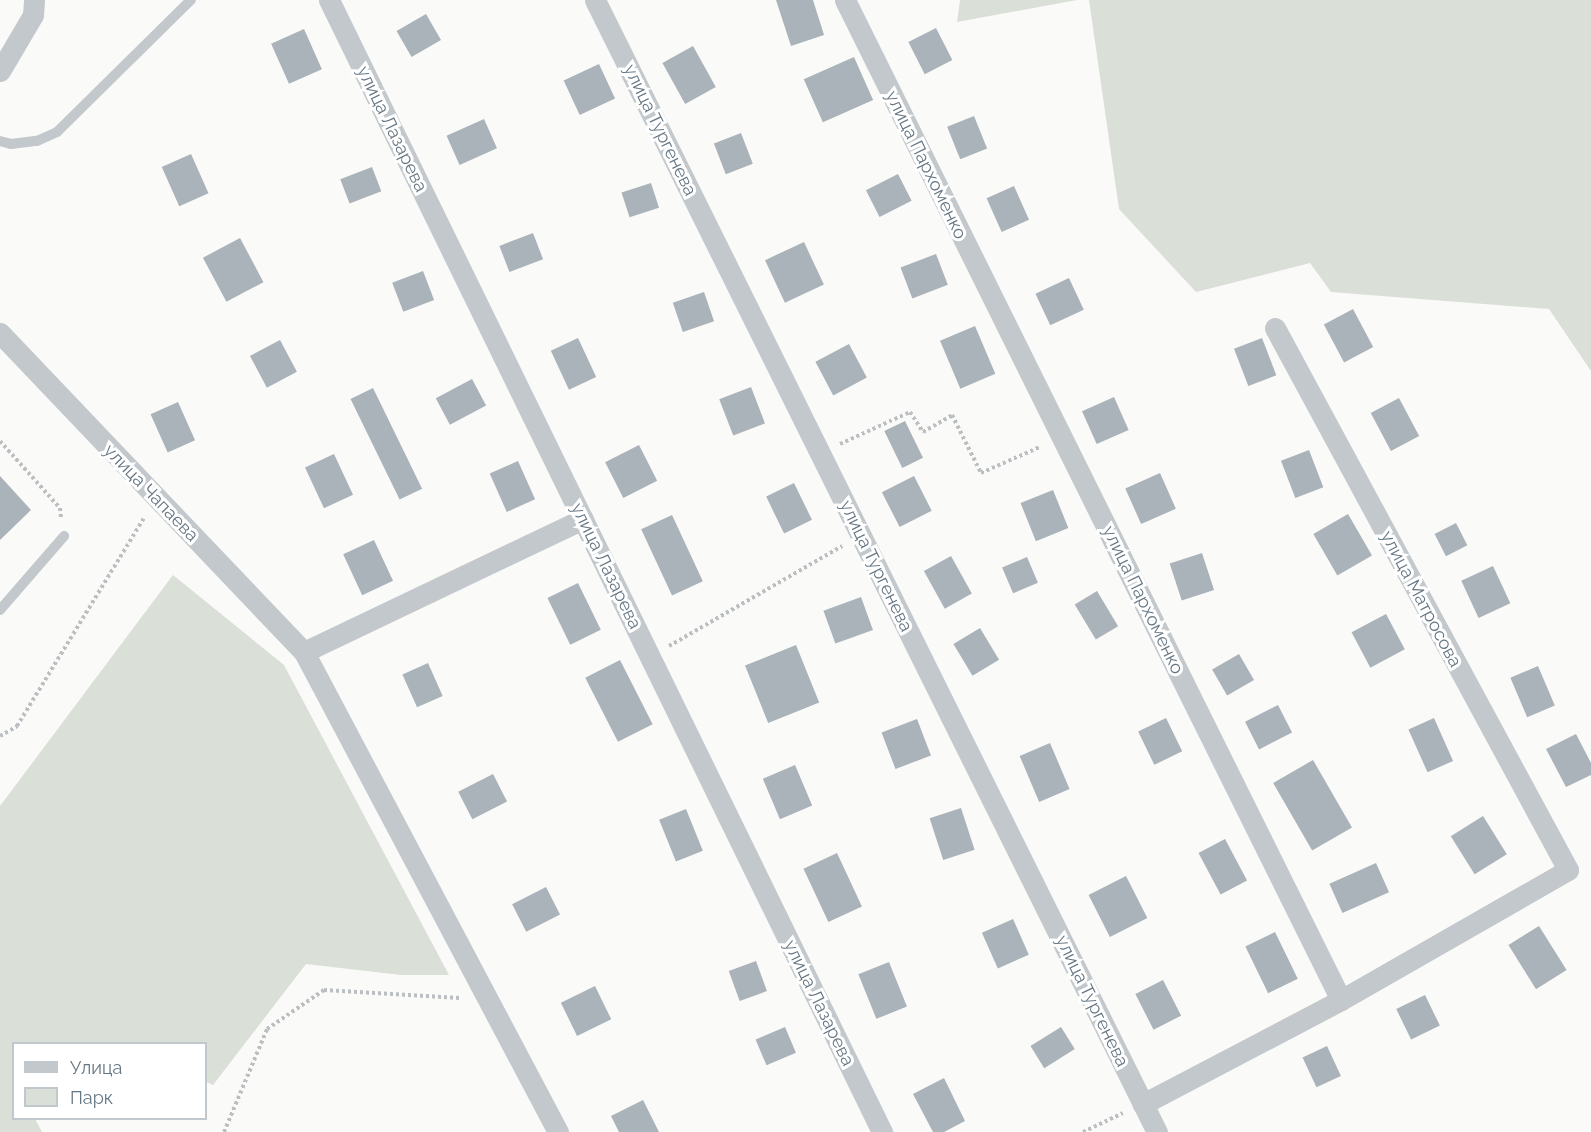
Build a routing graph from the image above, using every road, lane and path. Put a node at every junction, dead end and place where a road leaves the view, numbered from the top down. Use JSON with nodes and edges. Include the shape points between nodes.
{"nodes":[{"id":1,"x":34,"y":0,"type":"edge"},
{"id":2,"x":191,"y":0,"type":"edge"},
{"id":3,"x":329,"y":0,"type":"edge"},
{"id":4,"x":595,"y":0,"type":"edge"},
{"id":5,"x":845,"y":0,"type":"edge"},
{"id":6,"x":0,"y":71,"type":"edge"},
{"id":7,"x":0,"y":141,"type":"edge"},
{"id":8,"x":1275,"y":328,"type":"dead end"},
{"id":9,"x":0,"y":333,"type":"edge"},
{"id":10,"x":1062,"y":437,"type":"junction"},
{"id":11,"x":0,"y":441,"type":"edge"},
{"id":12,"x":820,"y":453,"type":"junction"},
{"id":13,"x":155,"y":499,"type":"junction"},
{"id":14,"x":583,"y":519,"type":"junction"},
{"id":15,"x":861,"y":535,"type":"junction"},
{"id":16,"x":64,"y":536,"type":"joint"},
{"id":17,"x":0,"y":610,"type":"edge"},
{"id":18,"x":304,"y":652,"type":"junction"},
{"id":19,"x":650,"y":656,"type":"junction"},
{"id":20,"x":0,"y":736,"type":"edge"},
{"id":21,"x":488,"y":999,"type":"junction"},
{"id":22,"x":1341,"y":1000,"type":"junction"},
{"id":23,"x":1143,"y":1104,"type":"junction"},
{"id":24,"x":224,"y":1132,"type":"edge"},
{"id":25,"x":558,"y":1132,"type":"edge"},
{"id":26,"x":882,"y":1132,"type":"edge"},
{"id":27,"x":1083,"y":1132,"type":"edge"},
{"id":28,"x":1157,"y":1132,"type":"edge"}],
"edges":[{"from":1,"to":6,"type":"street","via":[[33,15]]},
{"from":2,"to":7,"type":"lane","via":[[57,132],[28,142]]},
{"from":3,"to":14,"type":"street","name":"улица Лазарева"},
{"from":4,"to":12,"type":"street","name":"улица Тургенева"},
{"from":5,"to":10,"type":"street","name":"улица Пархоменко"},
{"from":8,"to":22,"type":"street","name":"улица Матросова","via":[[1568,870]]},
{"from":9,"to":13,"type":"street","name":"улица Чапаева"},
{"from":10,"to":12,"type":"path","via":[[981,473],[952,415],[923,432],[910,412]]},
{"from":10,"to":22,"type":"street","name":"улица Пархоменко"},
{"from":11,"to":16,"type":"path","via":[[60,508]]},
{"from":12,"to":15,"type":"street","name":"улица Тургенева"},
{"from":13,"to":18,"type":"street","name":"улица Чапаева"},
{"from":13,"to":20,"type":"path","via":[[17,726]]},
{"from":14,"to":18,"type":"street"},
{"from":14,"to":19,"type":"street","name":"улица Лазарева"},
{"from":15,"to":19,"type":"path"},
{"from":15,"to":23,"type":"street","name":"улица Тургенева"},
{"from":16,"to":17,"type":"lane"},
{"from":18,"to":21,"type":"street","name":"улица Чапаева"},
{"from":19,"to":26,"type":"street","name":"улица Лазарева"},
{"from":21,"to":24,"type":"path","via":[[324,990],[267,1029]]},
{"from":21,"to":25,"type":"street","name":"улица Чапаева"},
{"from":22,"to":23,"type":"street"},
{"from":23,"to":27,"type":"path"},
{"from":23,"to":28,"type":"street","name":"улица Тургенева"}]}
